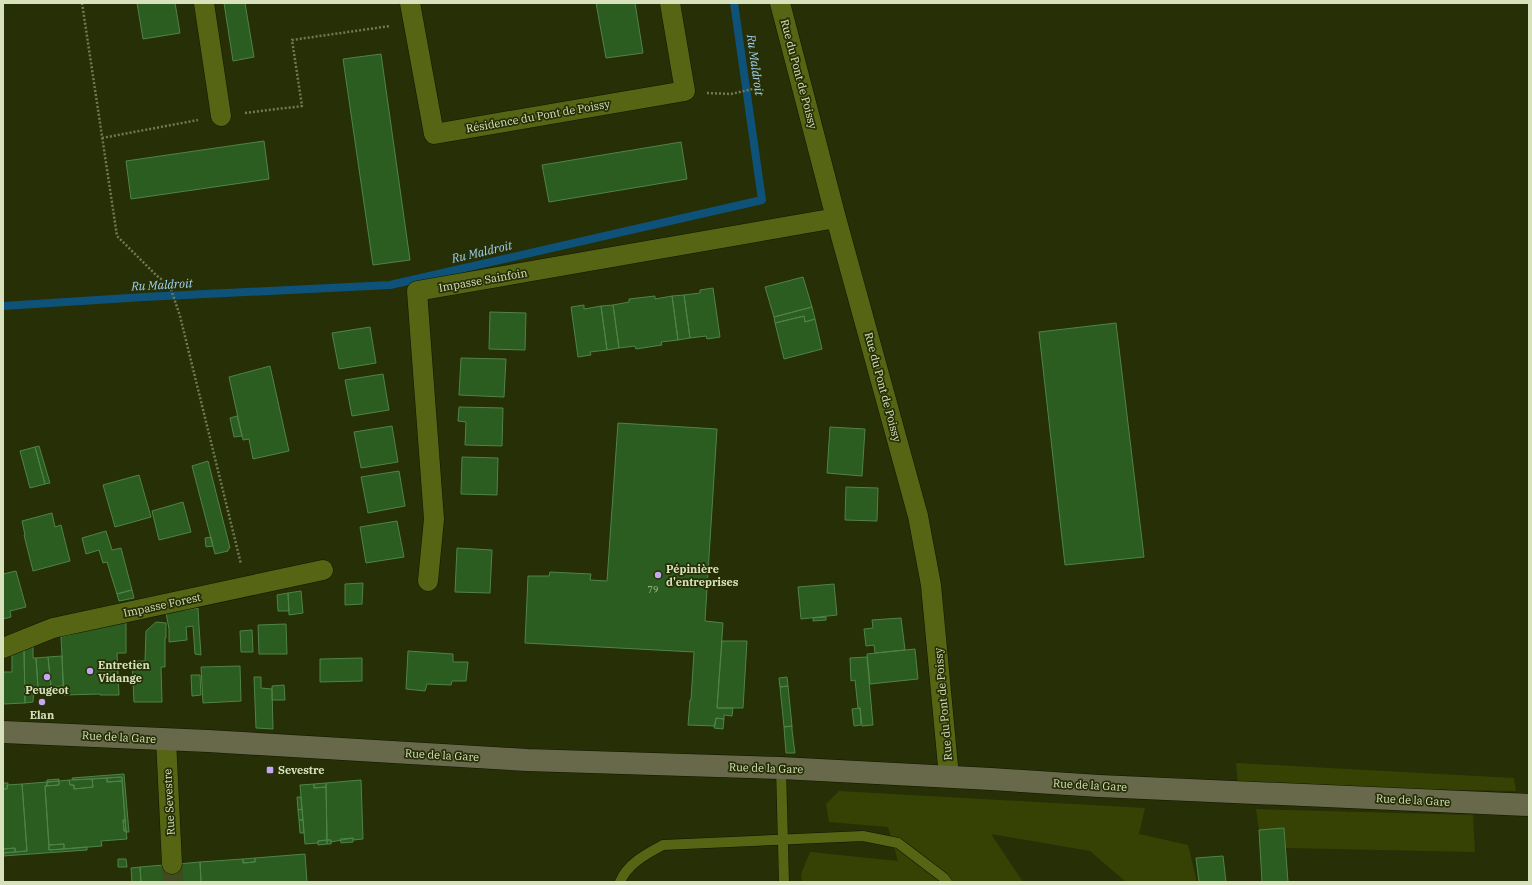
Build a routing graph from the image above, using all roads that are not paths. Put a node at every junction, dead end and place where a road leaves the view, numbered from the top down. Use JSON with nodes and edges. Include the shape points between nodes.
{"nodes":[{"id":1,"x":204,"y":3,"type":"edge"},
{"id":2,"x":410,"y":3,"type":"edge"},
{"id":3,"x":670,"y":3,"type":"edge"},
{"id":4,"x":780,"y":3,"type":"edge"},
{"id":5,"x":221,"y":116,"type":"road end"},
{"id":6,"x":836,"y":218,"type":"junction"},
{"id":7,"x":323,"y":570,"type":"dead end"},
{"id":8,"x":428,"y":581,"type":"dead end"},
{"id":9,"x":3,"y":648,"type":"edge"},
{"id":10,"x":3,"y":732,"type":"edge"},
{"id":11,"x":166,"y":739,"type":"junction"},
{"id":12,"x":781,"y":768,"type":"junction"},
{"id":13,"x":950,"y":777,"type":"junction"},
{"id":14,"x":1529,"y":805,"type":"edge"},
{"id":15,"x":783,"y":840,"type":"junction"},
{"id":16,"x":172,"y":864,"type":"tunnel mouth"},
{"id":17,"x":620,"y":882,"type":"edge"},
{"id":18,"x":784,"y":882,"type":"edge"},
{"id":19,"x":947,"y":882,"type":"edge"}],
"edges":[{"from":1,"to":5,"type":"street"},
{"from":2,"to":3,"type":"street","name":"Résidence du Pont de Poissy","via":[[434,134],[685,91]]},
{"from":4,"to":6,"type":"street","name":"Rue du Pont de Poissy"},
{"from":6,"to":8,"type":"street","name":"Impasse Sainfoin","via":[[417,291],[434,519]]},
{"from":6,"to":13,"type":"street","name":"Rue du Pont de Poissy","via":[[918,516],[931,584]]},
{"from":7,"to":9,"type":"street","name":"Impasse Forest","via":[[54,628]]},
{"from":10,"to":11,"type":"main road","name":"Rue de la Gare"},
{"from":11,"to":12,"type":"main road","name":"Rue de la Gare","via":[[528,760]]},
{"from":11,"to":16,"type":"street","name":"Rue Sevestre"},
{"from":12,"to":13,"type":"main road","name":"Rue de la Gare"},
{"from":12,"to":15,"type":"lane"},
{"from":13,"to":14,"type":"main road","name":"Rue de la Gare","via":[[1107,787]]},
{"from":15,"to":17,"type":"lane","via":[[663,845],[640,857],[622,876]]},
{"from":15,"to":18,"type":"lane"},
{"from":15,"to":19,"type":"lane","via":[[863,836],[898,843]]}]}
